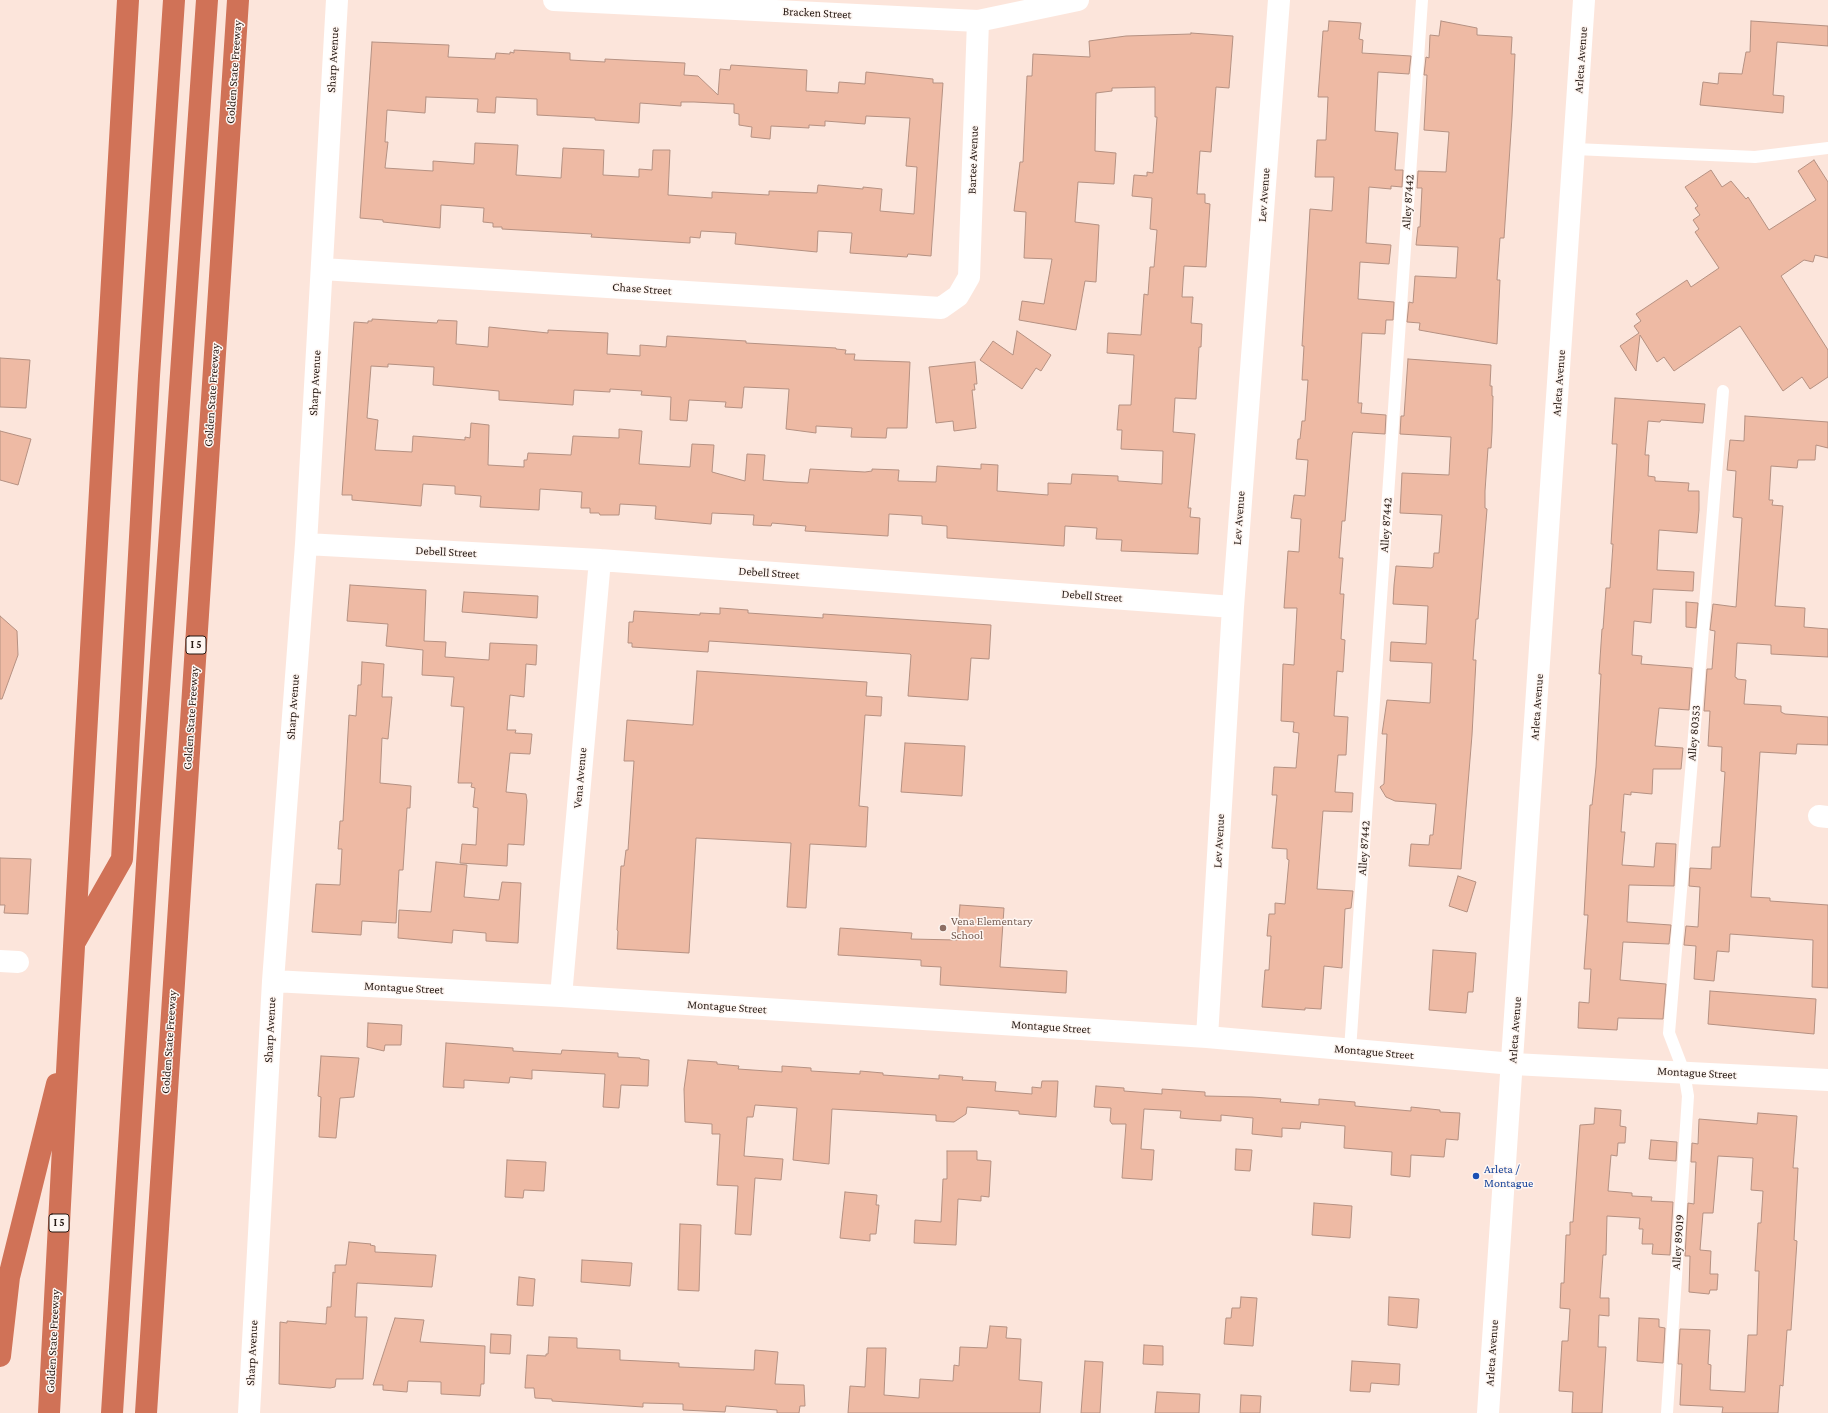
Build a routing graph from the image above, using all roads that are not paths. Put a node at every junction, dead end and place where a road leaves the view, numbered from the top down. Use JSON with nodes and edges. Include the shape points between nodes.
{"nodes":[{"id":1,"x":128,"y":0,"type":"edge"},
{"id":2,"x":174,"y":0,"type":"edge"},
{"id":3,"x":207,"y":0,"type":"edge"},
{"id":4,"x":238,"y":0,"type":"edge"},
{"id":5,"x":337,"y":0,"type":"edge"},
{"id":6,"x":554,"y":0,"type":"edge"},
{"id":7,"x":1078,"y":0,"type":"edge"},
{"id":8,"x":1279,"y":0,"type":"edge"},
{"id":9,"x":1422,"y":0,"type":"edge"},
{"id":10,"x":1584,"y":0,"type":"edge"},
{"id":11,"x":978,"y":21,"type":"junction"},
{"id":12,"x":1828,"y":148,"type":"edge"},
{"id":13,"x":1575,"y":149,"type":"junction"},
{"id":14,"x":322,"y":269,"type":"junction"},
{"id":15,"x":958,"y":296,"type":"joint"},
{"id":16,"x":1723,"y":391,"type":"dead end"},
{"id":17,"x":306,"y":544,"type":"junction"},
{"id":18,"x":600,"y":560,"type":"junction"},
{"id":19,"x":1233,"y":606,"type":"junction"},
{"id":20,"x":74,"y":944,"type":"junction"},
{"id":21,"x":273,"y":981,"type":"junction"},
{"id":22,"x":561,"y":996,"type":"junction"},
{"id":23,"x":69,"y":1034,"type":"junction"},
{"id":24,"x":1207,"y":1037,"type":"junction"},
{"id":25,"x":1350,"y":1050,"type":"junction"},
{"id":26,"x":1513,"y":1064,"type":"junction"},
{"id":27,"x":1684,"y":1072,"type":"junction"},
{"id":28,"x":1828,"y":1080,"type":"edge"},
{"id":29,"x":0,"y":1356,"type":"edge"},
{"id":30,"x":49,"y":1413,"type":"edge"},
{"id":31,"x":112,"y":1413,"type":"edge"},
{"id":32,"x":146,"y":1413,"type":"edge"},
{"id":33,"x":249,"y":1413,"type":"edge"},
{"id":34,"x":1488,"y":1413,"type":"edge"},
{"id":35,"x":1666,"y":1413,"type":"edge"}],
"edges":[{"from":1,"to":20,"type":"highway","name":"Golden State Freeway","number":"I 5"},
{"from":2,"to":20,"type":"highway","via":[[149,376],[122,859]]},
{"from":3,"to":31,"type":"highway"},
{"from":4,"to":32,"type":"highway","name":"Golden State Freeway","number":"I 5"},
{"from":5,"to":14,"type":"street","name":"Sharp Avenue"},
{"from":6,"to":11,"type":"street","name":"Bracken Street"},
{"from":7,"to":11,"type":"street","name":"Bracken Street"},
{"from":8,"to":19,"type":"street","name":"Lev Avenue"},
{"from":9,"to":25,"type":"lane","name":"Alley 87442"},
{"from":10,"to":13,"type":"street","name":"Arleta Avenue"},
{"from":11,"to":15,"type":"street","name":"Bartee Avenue","via":[[969,277]]},
{"from":12,"to":13,"type":"lane","via":[[1755,157]]},
{"from":13,"to":26,"type":"street","name":"Arleta Avenue"},
{"from":14,"to":15,"type":"street","name":"Chase Street","via":[[941,308]]},
{"from":14,"to":17,"type":"street","name":"Sharp Avenue"},
{"from":16,"to":27,"type":"lane","name":"Alley 80353","via":[[1669,1034]]},
{"from":17,"to":18,"type":"street","name":"Debell Street"},
{"from":17,"to":21,"type":"street","name":"Sharp Avenue"},
{"from":18,"to":19,"type":"street","name":"Debell Street"},
{"from":18,"to":22,"type":"street","name":"Vena Avenue"},
{"from":19,"to":24,"type":"street","name":"Lev Avenue"},
{"from":20,"to":23,"type":"highway","name":"Golden State Freeway","number":"I 5"},
{"from":21,"to":22,"type":"street","name":"Montague Street"},
{"from":21,"to":33,"type":"street","name":"Sharp Avenue"},
{"from":22,"to":24,"type":"street","name":"Montague Street"},
{"from":23,"to":29,"type":"highway","via":[[9,1277]]},
{"from":23,"to":30,"type":"highway","name":"Golden State Freeway","number":"I 5"},
{"from":24,"to":25,"type":"street","name":"Montague Street"},
{"from":25,"to":26,"type":"street","name":"Montague Street"},
{"from":26,"to":27,"type":"street","name":"Montague Street"},
{"from":26,"to":34,"type":"street","name":"Arleta Avenue"},
{"from":27,"to":28,"type":"street","name":"Montague Street"},
{"from":27,"to":35,"type":"lane","name":"Alley 89019","via":[[1688,1096]]}]}
